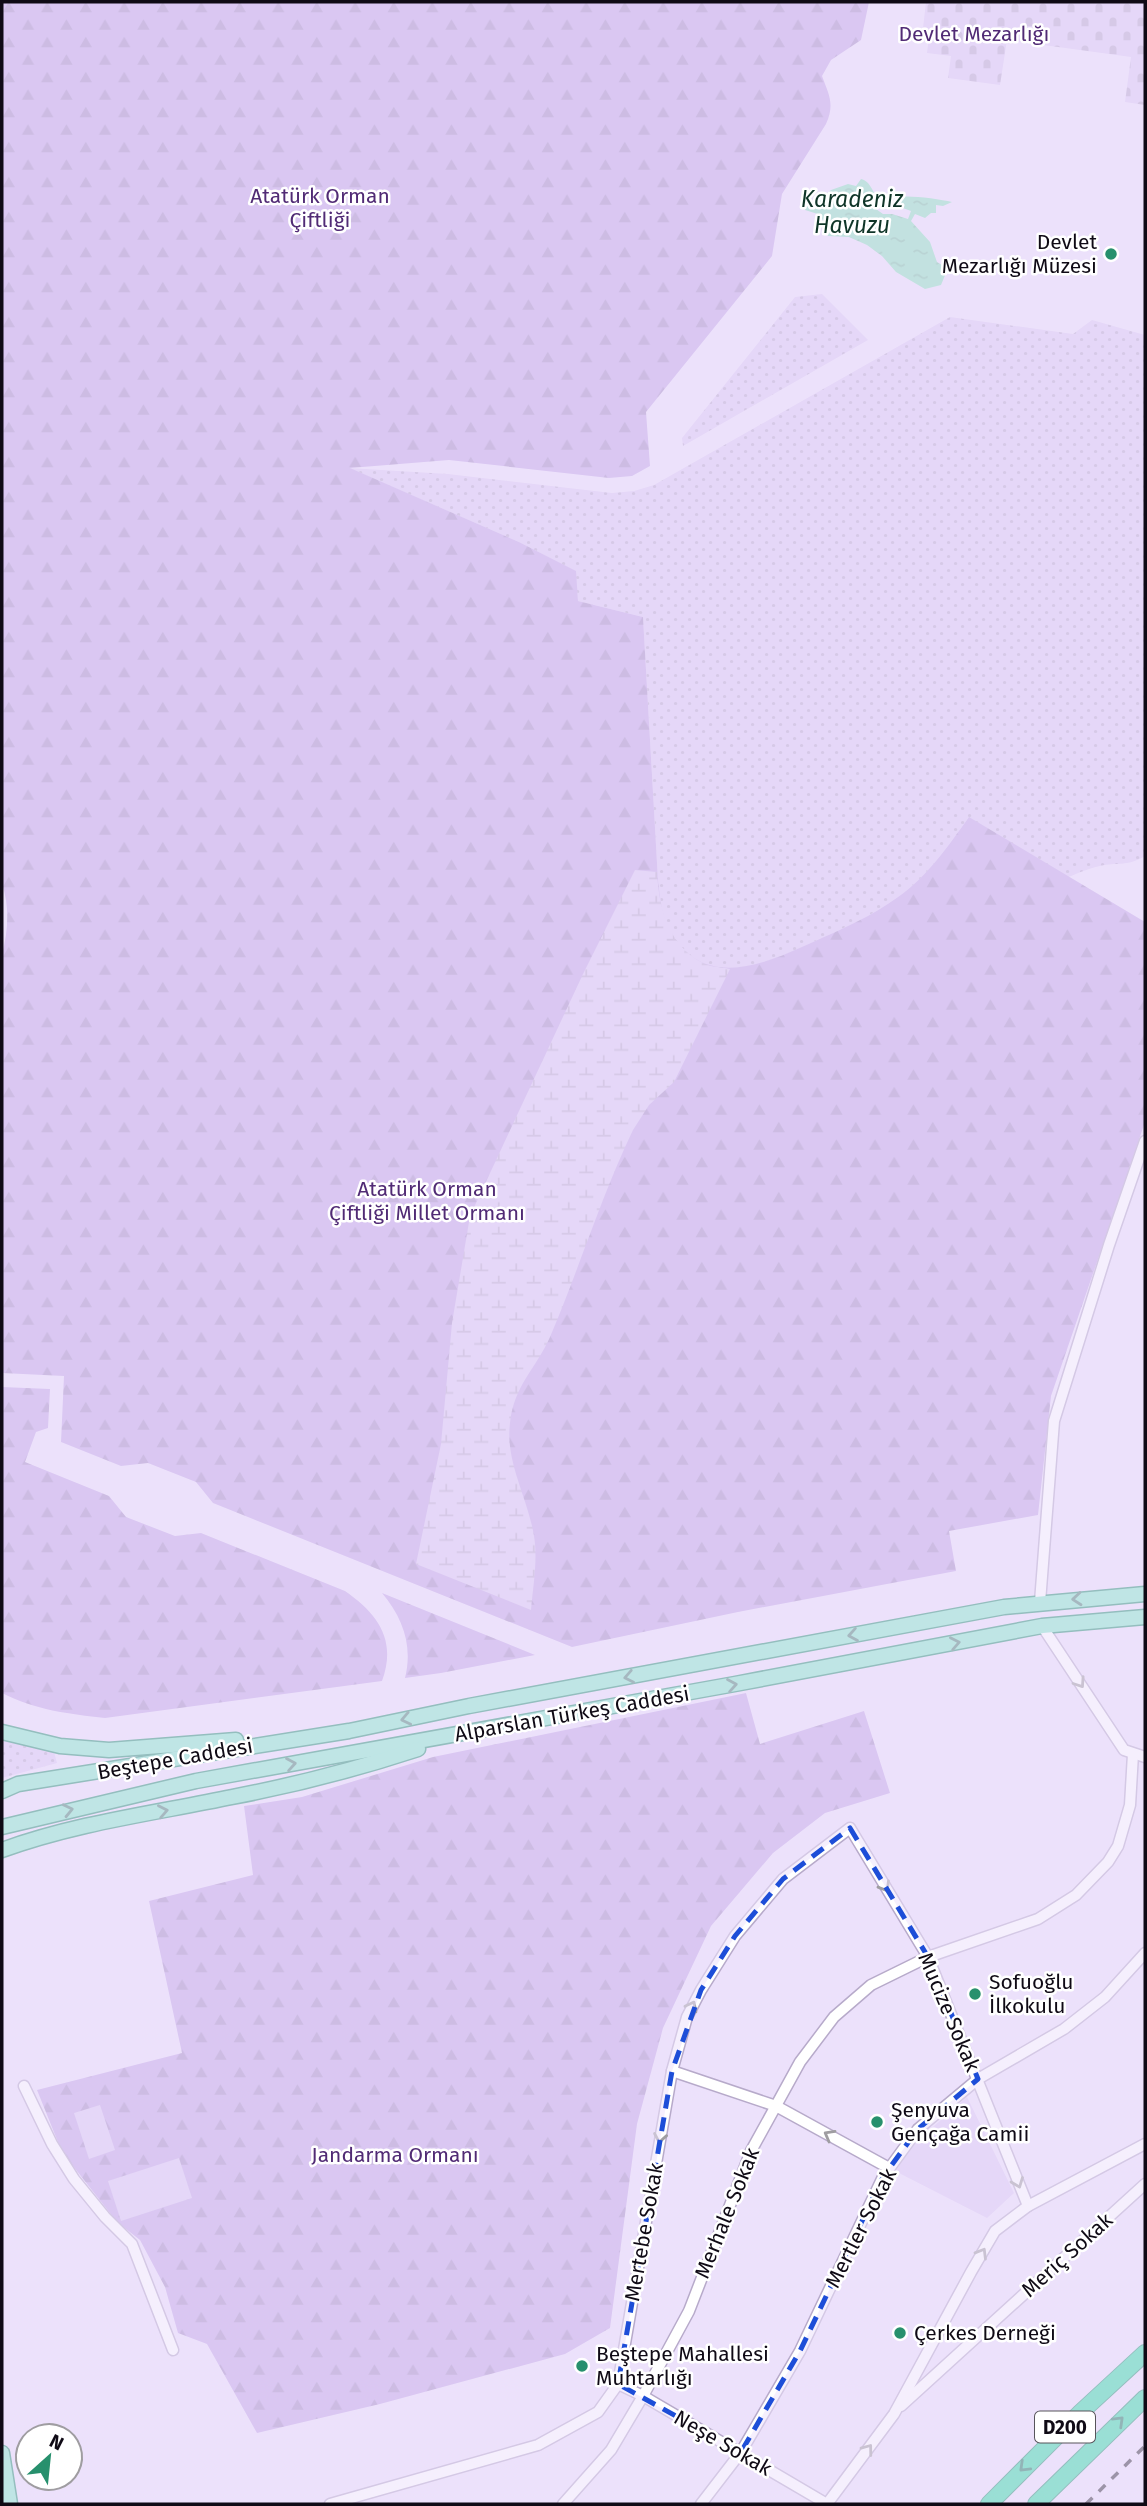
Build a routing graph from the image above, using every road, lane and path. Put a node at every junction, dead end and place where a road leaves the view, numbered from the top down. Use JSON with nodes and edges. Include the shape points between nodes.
{"nodes":[{"id":1,"x":1145,"y":1141,"type":"edge"},
{"id":2,"x":1145,"y":1594,"type":"edge"},
{"id":3,"x":1040,"y":1602,"type":"junction"},
{"id":4,"x":1145,"y":1617,"type":"edge"},
{"id":5,"x":1042,"y":1626,"type":"junction"},
{"id":6,"x":349,"y":1731,"type":"junction"},
{"id":7,"x":2,"y":1732,"type":"edge"},
{"id":8,"x":467,"y":1733,"type":"junction"},
{"id":9,"x":1133,"y":1754,"type":"junction"},
{"id":10,"x":1145,"y":1757,"type":"edge"},
{"id":11,"x":2,"y":1791,"type":"edge"},
{"id":12,"x":2,"y":1827,"type":"edge"},
{"id":13,"x":850,"y":1828,"type":"joint"},
{"id":14,"x":2,"y":1850,"type":"edge"},
{"id":15,"x":1145,"y":1953,"type":"edge"},
{"id":16,"x":928,"y":1957,"type":"junction"},
{"id":17,"x":672,"y":2071,"type":"junction"},
{"id":18,"x":978,"y":2080,"type":"junction"},
{"id":19,"x":24,"y":2086,"type":"dead end"},
{"id":20,"x":776,"y":2106,"type":"junction"},
{"id":21,"x":1145,"y":2144,"type":"edge"},
{"id":22,"x":889,"y":2168,"type":"junction"},
{"id":23,"x":1145,"y":2184,"type":"edge"},
{"id":24,"x":1028,"y":2206,"type":"junction"},
{"id":25,"x":173,"y":2350,"type":"dead end"},
{"id":26,"x":1145,"y":2353,"type":"edge"},
{"id":27,"x":618,"y":2384,"type":"junction"},
{"id":28,"x":643,"y":2396,"type":"junction"},
{"id":29,"x":1145,"y":2398,"type":"edge"},
{"id":30,"x":896,"y":2411,"type":"junction"},
{"id":31,"x":741,"y":2452,"type":"junction"},
{"id":32,"x":2,"y":2453,"type":"edge"},
{"id":33,"x":350,"y":2502,"type":"edge"},
{"id":34,"x":9,"y":2504,"type":"edge"},
{"id":35,"x":330,"y":2504,"type":"edge"},
{"id":36,"x":563,"y":2504,"type":"edge"},
{"id":37,"x":701,"y":2504,"type":"edge"},
{"id":38,"x":827,"y":2504,"type":"edge"},
{"id":39,"x":989,"y":2504,"type":"edge"},
{"id":40,"x":1037,"y":2504,"type":"edge"}],
"edges":[{"from":1,"to":3,"type":"street","via":[[1054,1421]]},
{"from":2,"to":3,"type":"main road","name":"Alparslan Türkeş Caddesi","one_way":true},
{"from":3,"to":6,"type":"main road","name":"Alparslan Türkeş Caddesi","one_way":true},
{"from":4,"to":5,"type":"main road","name":"Alparslan Türkeş Caddesi"},
{"from":8,"to":5,"type":"main road","name":"Alparslan Türkeş Caddesi","one_way":true},
{"from":5,"to":9,"type":"street","one_way":true,"via":[[1124,1750]]},
{"from":6,"to":7,"type":"main road","via":[[109,1750],[60,1746]]},
{"from":6,"to":11,"type":"main road","name":"Beştepe Caddesi","via":[[18,1784]]},
{"from":12,"to":8,"type":"main road","name":"Alparslan Türkeş Caddesi","one_way":true,"via":[[196,1781]]},
{"from":14,"to":8,"type":"main road","one_way":true,"via":[[116,1819],[320,1779]]},
{"from":9,"to":10,"type":"street"},
{"from":9,"to":16,"type":"street","name":"Merhale Sokak","via":[[1130,1805],[1118,1846],[1091,1881],[1038,1919]]},
{"from":13,"to":16,"type":"street","name":"Mucize Sokak","one_way":true},
{"from":17,"to":13,"type":"street","name":"Mertebe Sokak","one_way":true,"via":[[687,2017],[735,1936],[783,1879]]},
{"from":15,"to":18,"type":"street","name":"Mertler Sokak","via":[[1105,1997],[1064,2029]]},
{"from":16,"to":18,"type":"street","name":"Mucize Sokak"},
{"from":16,"to":20,"type":"street","name":"Merhale Sokak","via":[[872,1985],[834,2017],[800,2062]]},
{"from":17,"to":20,"type":"street"},
{"from":17,"to":27,"type":"street","name":"Mertebe Sokak","one_way":true},
{"from":18,"to":22,"type":"street","name":"Mertler Sokak","via":[[918,2129]]},
{"from":18,"to":24,"type":"street","name":"Mucize Sokak","one_way":true},
{"from":19,"to":25,"type":"street","via":[[74,2179],[132,2244]]},
{"from":22,"to":20,"type":"street","one_way":true},
{"from":20,"to":28,"type":"street","name":"Merhale Sokak","via":[[751,2151],[689,2311]]},
{"from":21,"to":24,"type":"street"},
{"from":22,"to":31,"type":"street","name":"Mertler Sokak","via":[[800,2351]]},
{"from":23,"to":30,"type":"street","name":"Meriç Sokak"},
{"from":30,"to":24,"type":"street","one_way":true,"via":[[995,2231]]},
{"from":26,"to":39,"type":"highway","number":"D200","one_way":true},
{"from":27,"to":28,"type":"street","name":"Neşe Sokak"},
{"from":27,"to":33,"type":"street","name":"Mertebe Sokak","via":[[598,2412],[538,2445]]},
{"from":28,"to":31,"type":"street","name":"Neşe Sokak"},
{"from":28,"to":36,"type":"street","name":"Merhale Sokak","via":[[611,2450]]},
{"from":40,"to":29,"type":"highway","number":"D200","one_way":true},
{"from":38,"to":30,"type":"street","one_way":true},
{"from":31,"to":37,"type":"street","name":"Mertler Sokak"},
{"from":31,"to":38,"type":"street","name":"Neşe Sokak"},
{"from":32,"to":34,"type":"main road"},
{"from":33,"to":35,"type":"street","name":"Mertebe Sokak"}]}
